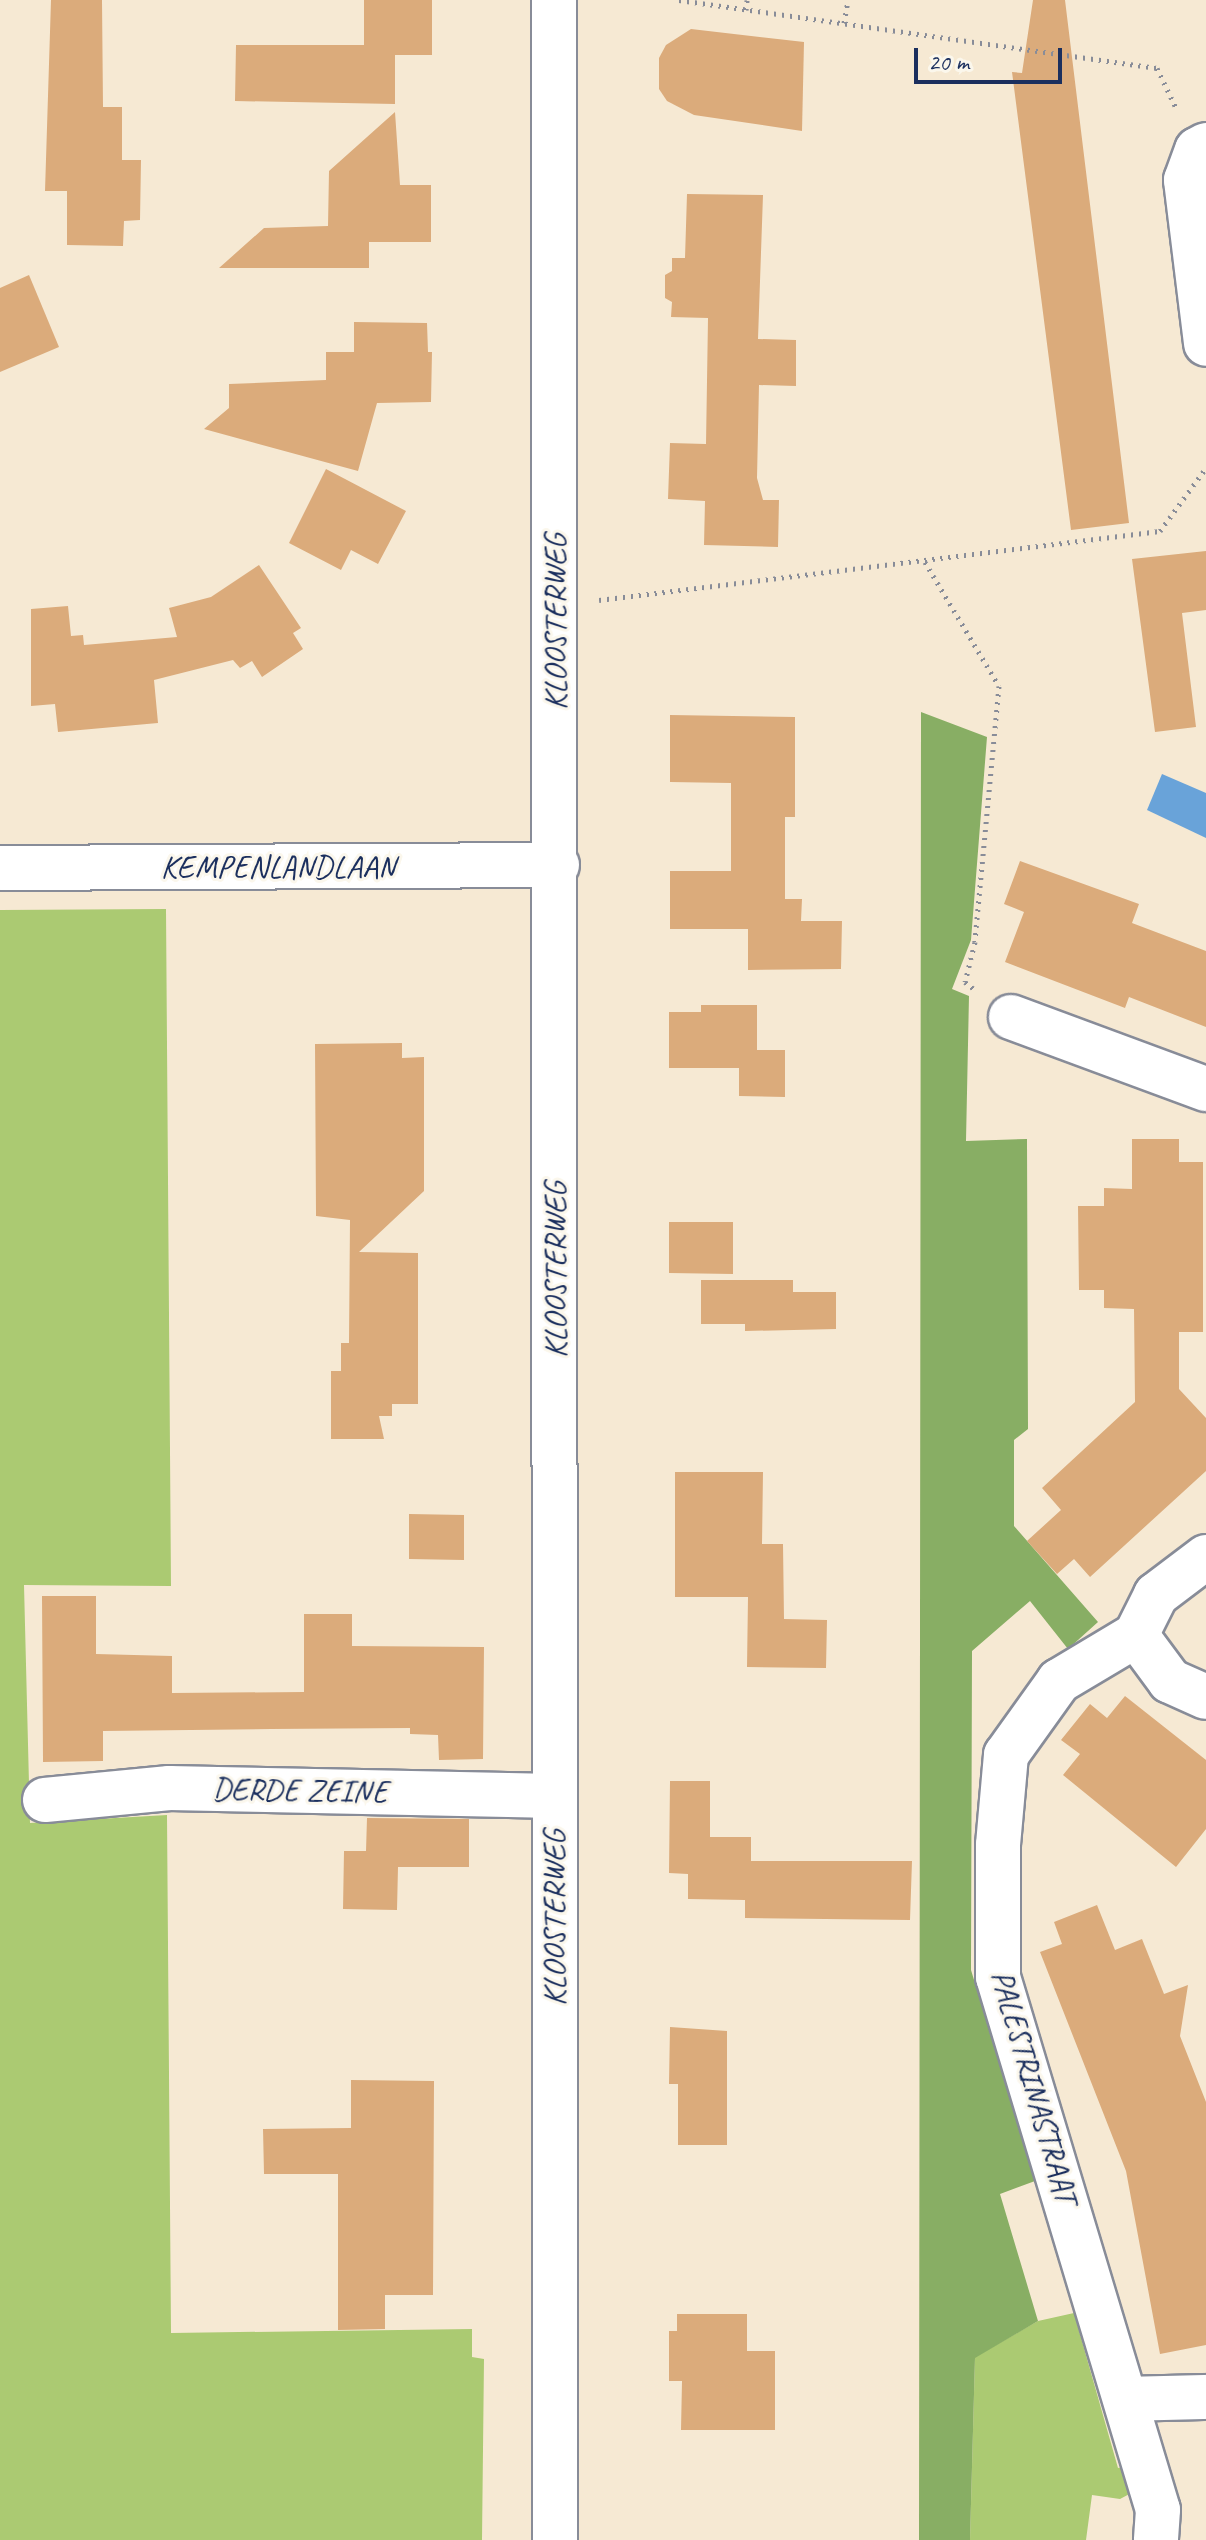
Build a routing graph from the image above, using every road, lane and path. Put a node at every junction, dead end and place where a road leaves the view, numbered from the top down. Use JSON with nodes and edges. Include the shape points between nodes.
{"nodes":[{"id":1,"x":554,"y":0,"type":"edge"},
{"id":2,"x":679,"y":0,"type":"edge"},
{"id":3,"x":747,"y":0,"type":"edge"},
{"id":4,"x":848,"y":0,"type":"edge"},
{"id":5,"x":746,"y":10,"type":"junction"},
{"id":6,"x":844,"y":23,"type":"junction"},
{"id":7,"x":1202,"y":147,"type":"edge"},
{"id":8,"x":1206,"y":344,"type":"edge"},
{"id":9,"x":1206,"y":468,"type":"edge"},
{"id":10,"x":925,"y":562,"type":"junction"},
{"id":11,"x":557,"y":605,"type":"junction"},
{"id":12,"x":557,"y":865,"type":"junction"},
{"id":13,"x":0,"y":868,"type":"edge"},
{"id":14,"x":1011,"y":1017,"type":"joint"},
{"id":15,"x":1206,"y":1089,"type":"edge"},
{"id":16,"x":1206,"y":1557,"type":"edge"},
{"id":17,"x":1136,"y":1635,"type":"junction"},
{"id":18,"x":1206,"y":1697,"type":"edge"},
{"id":19,"x":555,"y":1796,"type":"junction"},
{"id":20,"x":45,"y":1800,"type":"dead end"},
{"id":21,"x":1206,"y":2397,"type":"edge"},
{"id":22,"x":1126,"y":2399,"type":"junction"},
{"id":23,"x":555,"y":2540,"type":"edge"},
{"id":24,"x":1156,"y":2540,"type":"edge"}],
"edges":[{"from":1,"to":11,"type":"street","name":"KLOOSTERWEG"},
{"from":2,"to":5,"type":"path"},
{"from":3,"to":5,"type":"path"},
{"from":4,"to":6,"type":"path"},
{"from":5,"to":6,"type":"path"},
{"from":6,"to":7,"type":"path","via":[[1157,68]]},
{"from":7,"to":8,"type":"street","via":[[1186,180]]},
{"from":9,"to":10,"type":"path","via":[[1160,531]]},
{"from":10,"to":11,"type":"path"},
{"from":10,"to":14,"type":"path","via":[[999,686],[975,942],[965,982]]},
{"from":11,"to":12,"type":"street","name":"KLOOSTERWEG"},
{"from":12,"to":13,"type":"street","name":"KEMPENLANDLAAN"},
{"from":12,"to":19,"type":"street","name":"KLOOSTERWEG"},
{"from":14,"to":15,"type":"street"},
{"from":16,"to":17,"type":"street","via":[[1156,1595]]},
{"from":17,"to":18,"type":"street","via":[[1170,1681]]},
{"from":17,"to":22,"type":"street","name":"PALESTRINASTRAAT","via":[[1059,1681],[1006,1755],[998,1845],[998,1977]]},
{"from":19,"to":20,"type":"street","name":"DERDE ZEINE","via":[[169,1788]]},
{"from":19,"to":23,"type":"street","name":"KLOOSTERWEG"},
{"from":21,"to":22,"type":"street"},
{"from":22,"to":24,"type":"street","name":"PALESTRINASTRAAT","via":[[1158,2510]]}]}
